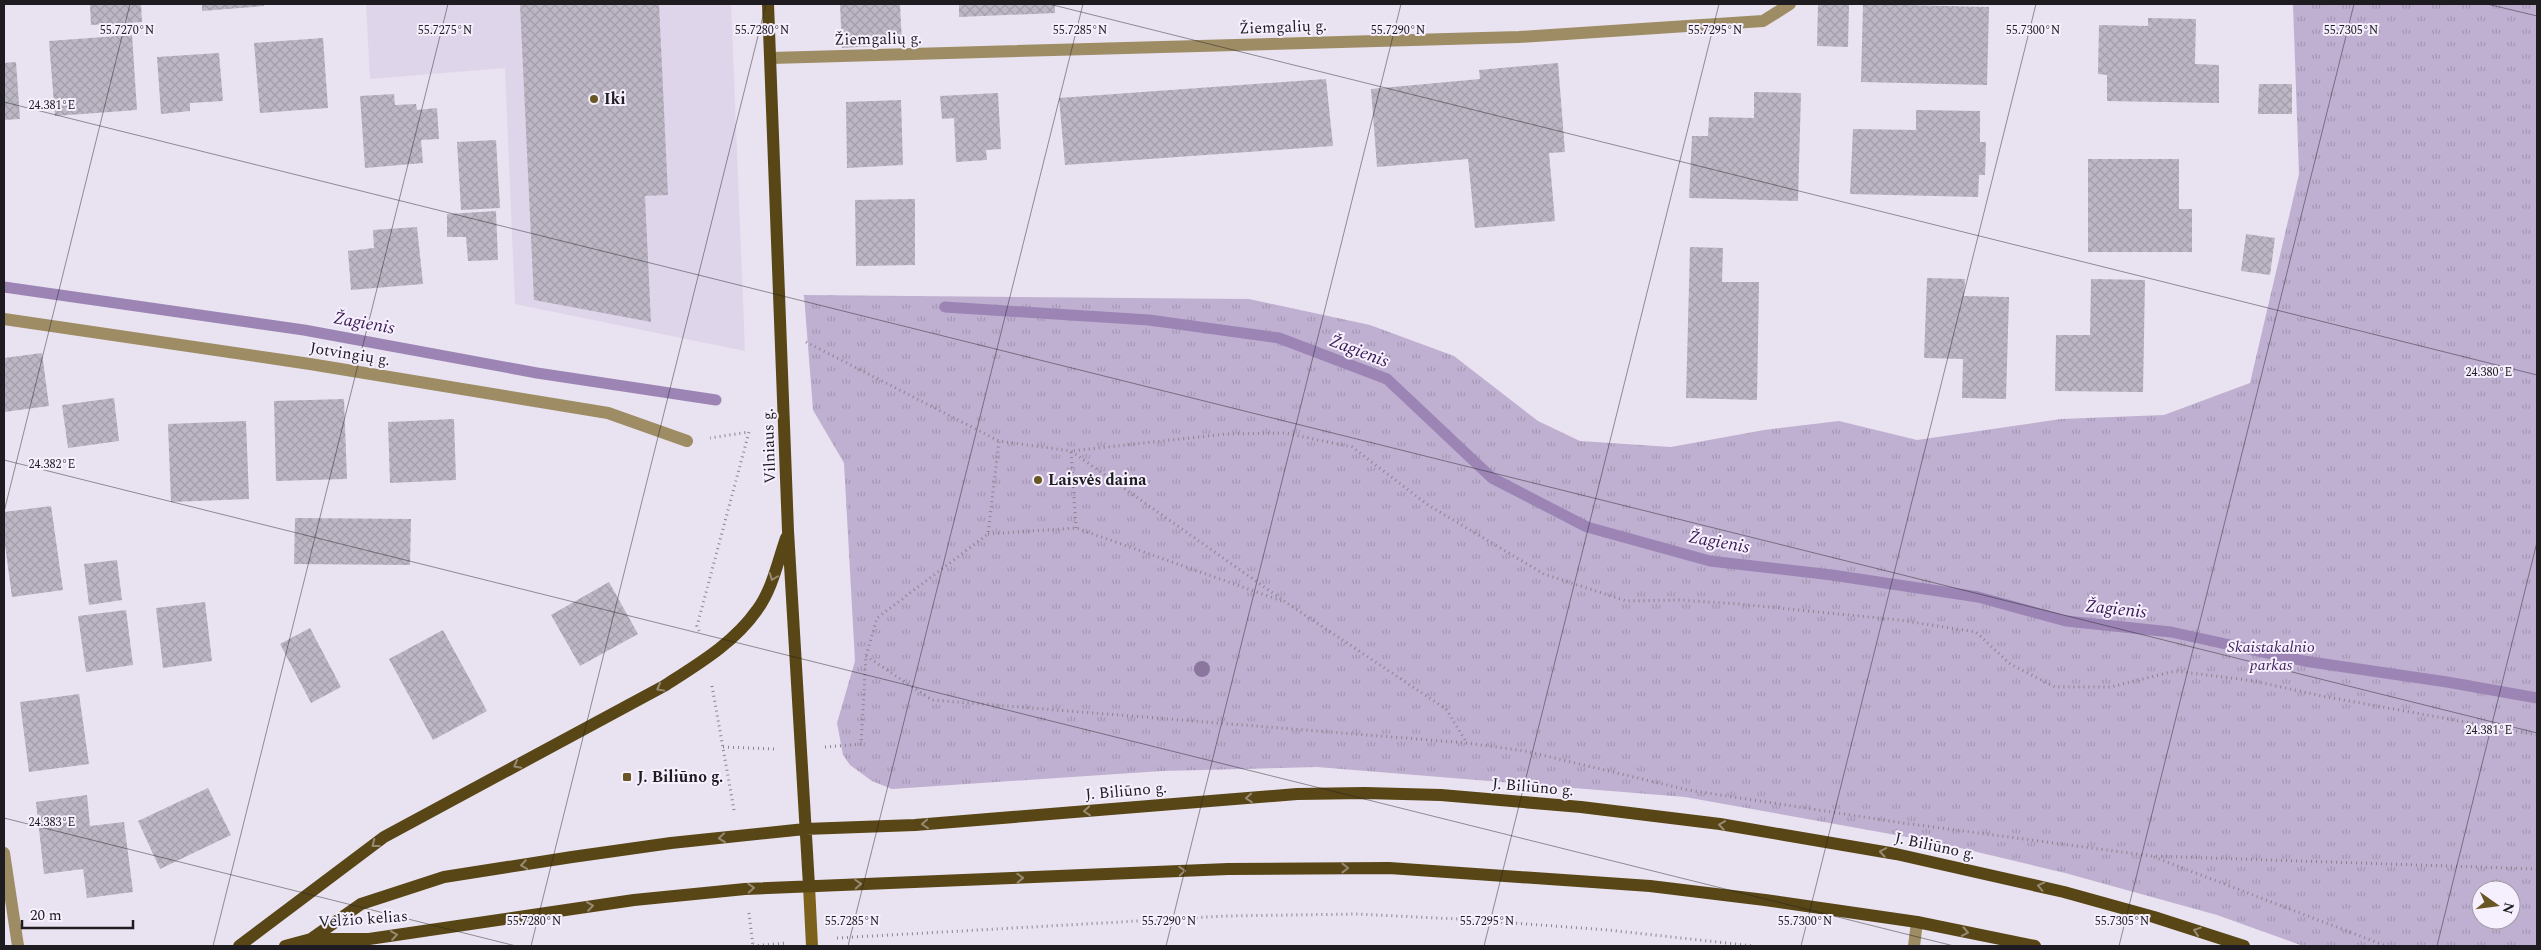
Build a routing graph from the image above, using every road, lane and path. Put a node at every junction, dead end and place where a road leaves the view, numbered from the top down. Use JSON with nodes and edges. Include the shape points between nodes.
{"nodes":[{"id":1,"x":768,"y":4,"type":"edge"},
{"id":2,"x":1790,"y":4,"type":"edge"},
{"id":3,"x":771,"y":58,"type":"junction"},
{"id":4,"x":4,"y":319,"type":"edge"},
{"id":5,"x":781,"y":330,"type":"junction"},
{"id":6,"x":687,"y":441,"type":"joint"},
{"id":7,"x":999,"y":441,"type":"junction"},
{"id":8,"x":1071,"y":451,"type":"junction"},
{"id":9,"x":1076,"y":528,"type":"junction"},
{"id":10,"x":788,"y":531,"type":"junction"},
{"id":11,"x":988,"y":534,"type":"junction"},
{"id":12,"x":1287,"y":603,"type":"junction"},
{"id":13,"x":707,"y":658,"type":"junction"},
{"id":14,"x":2537,"y":735,"type":"edge"},
{"id":15,"x":1467,"y":743,"type":"junction"},
{"id":16,"x":723,"y":748,"type":"dead end"},
{"id":17,"x":805,"y":829,"type":"junction"},
{"id":18,"x":4,"y":853,"type":"edge"},
{"id":19,"x":2152,"y":856,"type":"junction"},
{"id":20,"x":2537,"y":869,"type":"edge"},
{"id":21,"x":809,"y":886,"type":"junction"},
{"id":22,"x":1917,"y":922,"type":"junction"},
{"id":23,"x":311,"y":940,"type":"junction"},
{"id":24,"x":812,"y":943,"type":"edge"},
{"id":25,"x":18,"y":946,"type":"edge"},
{"id":26,"x":239,"y":946,"type":"edge"},
{"id":27,"x":285,"y":946,"type":"edge"},
{"id":28,"x":753,"y":946,"type":"edge"},
{"id":29,"x":1754,"y":946,"type":"edge"},
{"id":30,"x":1914,"y":946,"type":"edge"},
{"id":31,"x":2035,"y":946,"type":"edge"},
{"id":32,"x":2244,"y":946,"type":"edge"},
{"id":33,"x":2386,"y":946,"type":"edge"}],
"edges":[{"from":1,"to":3,"type":"main road","name":"Vilniaus g."},
{"from":2,"to":3,"type":"street","name":"Žiemgalių g.","via":[[1763,22],[1518,37]]},
{"from":3,"to":5,"type":"main road","name":"Vilniaus g."},
{"from":4,"to":6,"type":"street","name":"Jotvingių g.","via":[[310,364],[608,413]]},
{"from":5,"to":7,"type":"path"},
{"from":5,"to":10,"type":"main road","name":"Vilniaus g."},
{"from":6,"to":13,"type":"path","via":[[749,432],[697,626]]},
{"from":7,"to":8,"type":"path"},
{"from":7,"to":11,"type":"path"},
{"from":8,"to":9,"type":"path"},
{"from":8,"to":12,"type":"path"},
{"from":8,"to":14,"type":"path","via":[[1226,434],[1285,433],[1352,447],[1428,506],[1544,574],[1626,601],[1739,604],[1899,620],[1976,632],[2010,664],[2055,687],[2110,686],[2175,671],[2254,681]]},
{"from":9,"to":11,"type":"path"},
{"from":9,"to":12,"type":"path"},
{"from":10,"to":13,"type":"main road","one_way":true,"via":[[772,580],[758,609],[738,634]]},
{"from":10,"to":17,"type":"main road","name":"Vilniaus g."},
{"from":11,"to":15,"type":"path","via":[[877,618],[866,656],[932,700]]},
{"from":12,"to":15,"type":"path","via":[[1446,709]]},
{"from":13,"to":16,"type":"path"},
{"from":13,"to":26,"type":"main road","one_way":true,"via":[[664,686],[384,837]]},
{"from":15,"to":19,"type":"path","via":[[1525,751],[1698,792],[1903,824]]},
{"from":17,"to":21,"type":"main road","name":"Vilniaus g."},
{"from":17,"to":23,"type":"main road","name":"Velžio kelias","one_way":true,"via":[[671,843],[444,877],[361,904]]},
{"from":32,"to":17,"type":"main road","name":"J. Biliūno g.","one_way":true,"via":[[2064,892],[1896,854],[1720,824],[1581,807],[1441,795],[1297,794],[915,825]]},
{"from":18,"to":25,"type":"street"},
{"from":19,"to":20,"type":"path"},
{"from":19,"to":33,"type":"path"},
{"from":21,"to":22,"type":"main road","one_way":true,"via":[[1228,869],[1389,868],[1650,886]]},
{"from":23,"to":21,"type":"main road","name":"Velžio kelias","one_way":true,"via":[[369,938],[634,900]]},
{"from":21,"to":24,"type":"main road"},
{"from":22,"to":30,"type":"street"},
{"from":22,"to":31,"type":"main road","one_way":true},
{"from":23,"to":27,"type":"main road"},
{"from":24,"to":28,"type":"path"},
{"from":24,"to":29,"type":"path","via":[[1226,916],[1357,914],[1608,930]]}]}
